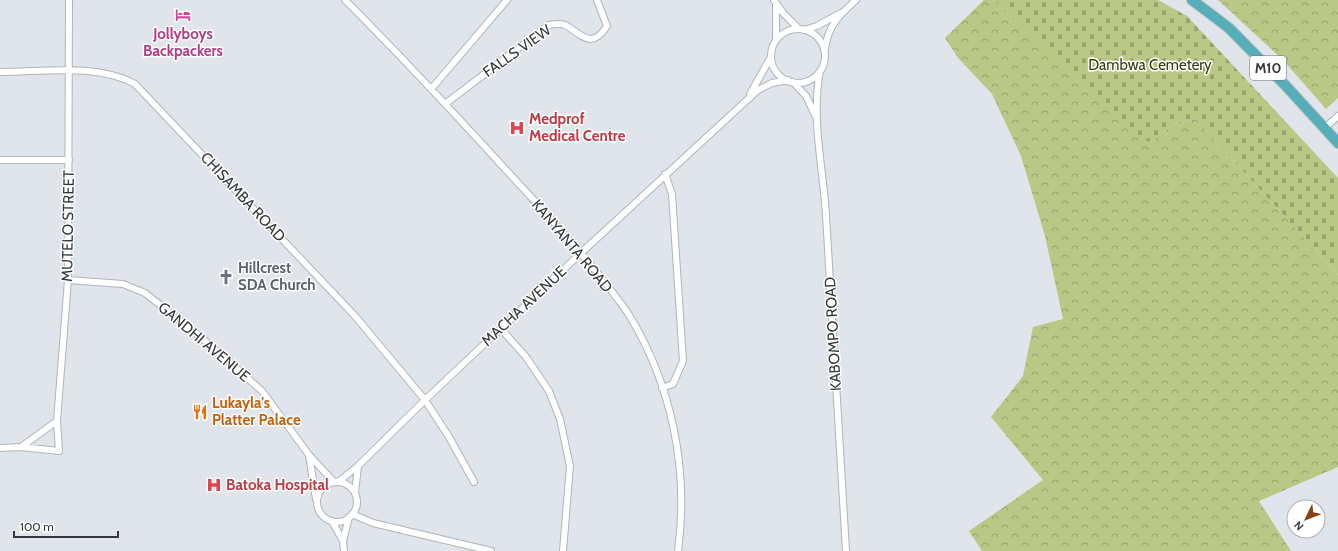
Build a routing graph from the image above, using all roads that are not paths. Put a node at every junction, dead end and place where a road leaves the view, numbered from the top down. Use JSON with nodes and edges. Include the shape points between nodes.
{"nodes":[{"id":1,"x":69,"y":0,"type":"edge"},
{"id":2,"x":345,"y":0,"type":"edge"},
{"id":3,"x":507,"y":0,"type":"edge"},
{"id":4,"x":597,"y":0,"type":"edge"},
{"id":5,"x":856,"y":0,"type":"edge"},
{"id":6,"x":1192,"y":0,"type":"edge"},
{"id":7,"x":775,"y":2,"type":"edge"},
{"id":8,"x":844,"y":11,"type":"junction"},
{"id":9,"x":801,"y":30,"type":"junction"},
{"id":10,"x":776,"y":40,"type":"junction"},
{"id":11,"x":824,"y":50,"type":"junction"},
{"id":12,"x":771,"y":57,"type":"junction"},
{"id":13,"x":69,"y":71,"type":"junction"},
{"id":14,"x":820,"y":71,"type":"junction"},
{"id":15,"x":0,"y":72,"type":"edge"},
{"id":16,"x":790,"y":81,"type":"junction"},
{"id":17,"x":432,"y":88,"type":"junction"},
{"id":18,"x":746,"y":101,"type":"junction"},
{"id":19,"x":445,"y":104,"type":"junction"},
{"id":20,"x":1338,"y":116,"type":"edge"},
{"id":21,"x":816,"y":117,"type":"junction"},
{"id":22,"x":1325,"y":128,"type":"junction"},
{"id":23,"x":1338,"y":143,"type":"edge"},
{"id":24,"x":0,"y":160,"type":"edge"},
{"id":25,"x":69,"y":160,"type":"junction"},
{"id":26,"x":665,"y":174,"type":"junction"},
{"id":27,"x":582,"y":252,"type":"junction"},
{"id":28,"x":68,"y":280,"type":"junction"},
{"id":29,"x":501,"y":329,"type":"junction"},
{"id":30,"x":662,"y":388,"type":"junction"},
{"id":31,"x":425,"y":400,"type":"junction"},
{"id":32,"x":57,"y":421,"type":"junction"},
{"id":33,"x":21,"y":447,"type":"junction"},
{"id":34,"x":0,"y":448,"type":"edge"},
{"id":35,"x":309,"y":455,"type":"junction"},
{"id":36,"x":358,"y":466,"type":"junction"},
{"id":37,"x":336,"y":482,"type":"junction"},
{"id":38,"x":474,"y":482,"type":"dead end"},
{"id":39,"x":355,"y":493,"type":"junction"},
{"id":40,"x":316,"y":503,"type":"junction"},
{"id":41,"x":351,"y":516,"type":"junction"},
{"id":42,"x":332,"y":521,"type":"junction"},
{"id":43,"x":343,"y":541,"type":"junction"},
{"id":44,"x":344,"y":551,"type":"edge"},
{"id":45,"x":491,"y":551,"type":"edge"},
{"id":46,"x":563,"y":551,"type":"edge"},
{"id":47,"x":678,"y":551,"type":"edge"},
{"id":48,"x":846,"y":551,"type":"edge"}],
"edges":[{"from":1,"to":13,"type":"street","name":"MUTELO STREET"},
{"from":2,"to":17,"type":"street","name":"KANYANTA ROAD"},
{"from":3,"to":17,"type":"street","name":"FALLS VIEW"},
{"from":4,"to":19,"type":"street","name":"FALLS VIEW","via":[[607,26],[595,38],[582,37],[564,25],[549,25]]},
{"from":5,"to":8,"type":"street"},
{"from":6,"to":22,"type":"highway","number":"M10","via":[[1229,28]]},
{"from":7,"to":9,"type":"street"},
{"from":7,"to":10,"type":"street"},
{"from":8,"to":9,"type":"street","via":[[817,26]]},
{"from":8,"to":11,"type":"street","via":[[829,29]]},
{"from":9,"to":10,"type":"street","via":[[783,34]]},
{"from":9,"to":11,"type":"street","via":[[816,35]]},
{"from":10,"to":12,"type":"street"},
{"from":11,"to":14,"type":"street","via":[[825,59]]},
{"from":12,"to":16,"type":"street","via":[[778,73]]},
{"from":12,"to":18,"type":"street","name":"MACHA AVENUE"},
{"from":13,"to":15,"type":"street","name":"CHISAMBA ROAD"},
{"from":13,"to":25,"type":"street","name":"MUTELO STREET"},
{"from":13,"to":31,"type":"street","name":"CHISAMBA ROAD","via":[[114,74],[135,84],[355,316]]},
{"from":14,"to":16,"type":"street","via":[[802,83]]},
{"from":14,"to":21,"type":"street","name":"KABOMPO ROAD","via":[[816,91]]},
{"from":16,"to":18,"type":"street","name":"MACHA AVENUE","via":[[765,86]]},
{"from":16,"to":21,"type":"street","name":"KABOMPO ROAD","via":[[806,96]]},
{"from":17,"to":19,"type":"street","name":"KANYANTA ROAD"},
{"from":18,"to":26,"type":"street","name":"MACHA AVENUE"},
{"from":19,"to":27,"type":"street","name":"KANYANTA ROAD"},
{"from":20,"to":22,"type":"street"},
{"from":21,"to":48,"type":"street","name":"KABOMPO ROAD","via":[[824,184]]},
{"from":22,"to":23,"type":"highway","number":"M10"},
{"from":24,"to":25,"type":"street"},
{"from":25,"to":28,"type":"street","name":"MUTELO STREET"},
{"from":26,"to":27,"type":"street","name":"MACHA AVENUE"},
{"from":26,"to":30,"type":"street","via":[[672,194],[683,360],[673,384]]},
{"from":27,"to":29,"type":"street","name":"MACHA AVENUE"},
{"from":27,"to":30,"type":"street","name":"KANYANTA ROAD","via":[[629,315],[653,361]]},
{"from":28,"to":32,"type":"street","name":"MUTELO STREET"},
{"from":28,"to":35,"type":"street","name":"GANDHI AVENUE","via":[[123,284],[145,293],[262,391]]},
{"from":29,"to":31,"type":"street","name":"MACHA AVENUE"},
{"from":29,"to":46,"type":"street","via":[[526,357],[549,391],[560,419],[570,466]]},
{"from":30,"to":47,"type":"street","name":"KANYANTA ROAD","via":[[677,442],[680,472],[682,494]]},
{"from":31,"to":36,"type":"street","name":"MACHA AVENUE"},
{"from":31,"to":38,"type":"street","name":"CHISAMBA ROAD"},
{"from":32,"to":33,"type":"street"},
{"from":32,"to":33,"type":"street","name":"MUTELO STREET","via":[[59,451]]},
{"from":33,"to":34,"type":"street"},
{"from":35,"to":37,"type":"street","name":"GANDHI AVENUE"},
{"from":35,"to":40,"type":"street","name":"GANDHI AVENUE"},
{"from":36,"to":37,"type":"street","name":"MACHA AVENUE"},
{"from":36,"to":39,"type":"street"},
{"from":37,"to":39,"type":"street","via":[[350,487]]},
{"from":37,"to":40,"type":"street","via":[[323,486]]},
{"from":39,"to":41,"type":"street","via":[[356,500]]},
{"from":40,"to":42,"type":"street","via":[[321,514]]},
{"from":41,"to":42,"type":"street","via":[[338,522]]},
{"from":41,"to":43,"type":"street"},
{"from":41,"to":45,"type":"street"},
{"from":42,"to":43,"type":"street"},
{"from":43,"to":44,"type":"street"}]}
